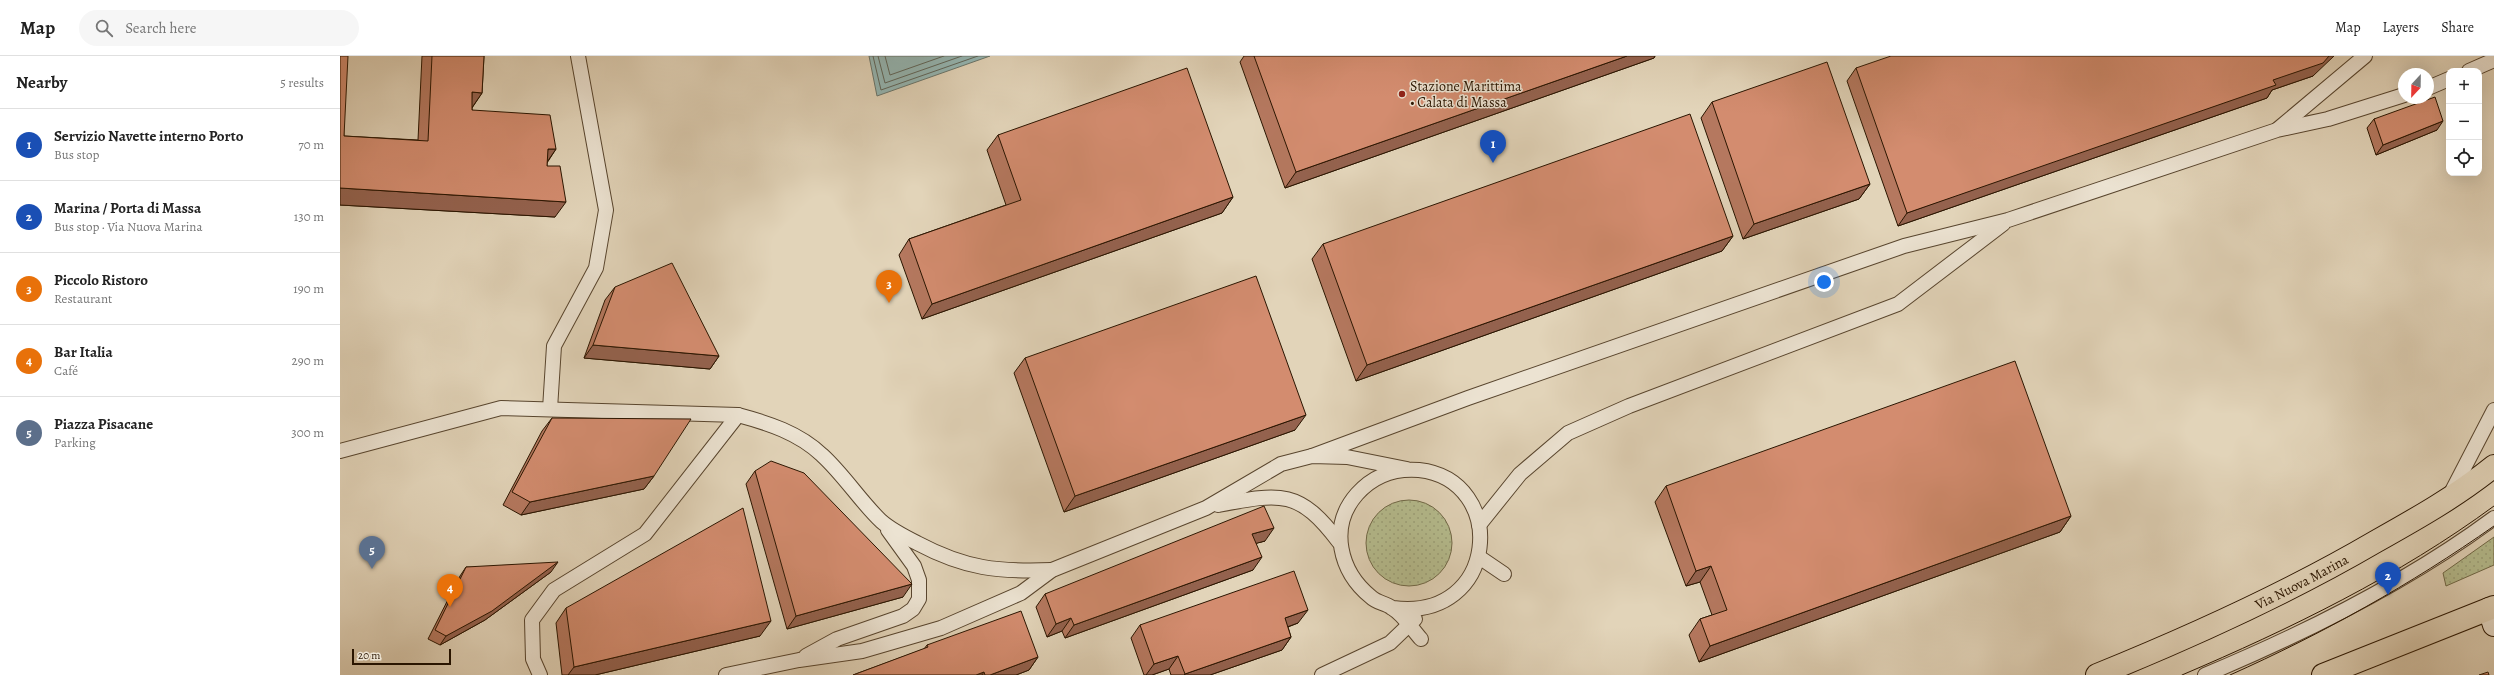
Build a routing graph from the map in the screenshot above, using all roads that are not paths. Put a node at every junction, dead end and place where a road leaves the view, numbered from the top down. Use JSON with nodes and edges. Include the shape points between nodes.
{"nodes":[{"id":1,"x":578,"y":56,"type":"edge"},
{"id":2,"x":2365,"y":56,"type":"edge"},
{"id":3,"x":2494,"y":60,"type":"edge"},
{"id":4,"x":2476,"y":68,"type":"edge"},
{"id":5,"x":2446,"y":81,"type":"edge"},
{"id":6,"x":2434,"y":86,"type":"edge"},
{"id":7,"x":2398,"y":97,"type":"edge"},
{"id":8,"x":2277,"y":130,"type":"junction"},
{"id":9,"x":2008,"y":220,"type":"junction"},
{"id":10,"x":550,"y":409,"type":"junction"},
{"id":11,"x":2494,"y":410,"type":"edge"},
{"id":12,"x":738,"y":415,"type":"junction"},
{"id":13,"x":340,"y":451,"type":"edge"},
{"id":14,"x":1312,"y":456,"type":"junction"},
{"id":15,"x":2494,"y":466,"type":"edge"},
{"id":16,"x":1407,"y":469,"type":"junction"},
{"id":17,"x":2447,"y":500,"type":"junction"},
{"id":18,"x":1206,"y":508,"type":"junction"},
{"id":19,"x":2494,"y":518,"type":"edge"},
{"id":20,"x":882,"y":522,"type":"junction"},
{"id":21,"x":1480,"y":525,"type":"junction"},
{"id":22,"x":1340,"y":542,"type":"junction"},
{"id":23,"x":1479,"y":557,"type":"junction"},
{"id":24,"x":1052,"y":570,"type":"junction"},
{"id":25,"x":1504,"y":574,"type":"dead end"},
{"id":26,"x":1393,"y":608,"type":"junction"},
{"id":27,"x":1424,"y":609,"type":"junction"},
{"id":28,"x":2492,"y":614,"type":"edge"},
{"id":29,"x":1410,"y":626,"type":"junction"},
{"id":30,"x":1421,"y":639,"type":"dead end"},
{"id":31,"x":799,"y":660,"type":"junction"},
{"id":32,"x":540,"y":675,"type":"edge"},
{"id":33,"x":726,"y":675,"type":"edge"},
{"id":34,"x":1322,"y":675,"type":"edge"},
{"id":35,"x":2097,"y":675,"type":"edge"},
{"id":36,"x":2206,"y":675,"type":"edge"},
{"id":37,"x":2323,"y":675,"type":"edge"}],
"edges":[{"from":1,"to":10,"type":"lane","via":[[606,210],[596,268],[554,346]]},
{"from":2,"to":8,"type":"lane"},
{"from":3,"to":4,"type":"lane"},
{"from":5,"to":6,"type":"lane"},
{"from":7,"to":8,"type":"lane","via":[[2328,119]]},
{"from":8,"to":9,"type":"lane"},
{"from":9,"to":14,"type":"lane","via":[[1904,246],[1446,405]]},
{"from":9,"to":21,"type":"lane","via":[[1898,304],[1629,406],[1568,433],[1520,474]]},
{"from":10,"to":12,"type":"lane"},
{"from":10,"to":13,"type":"lane","via":[[501,408]]},
{"from":11,"to":17,"type":"lane"},
{"from":12,"to":20,"type":"lane","via":[[771,424],[798,437],[822,455]]},
{"from":12,"to":32,"type":"lane","via":[[646,534],[554,590],[532,620],[533,658]]},
{"from":14,"to":16,"type":"lane","via":[[1346,457]]},
{"from":14,"to":18,"type":"lane","via":[[1281,464]]},
{"from":15,"to":17,"type":"main road","name":"Via Nuova Marina"},
{"from":16,"to":21,"type":"lane","via":[[1427,471],[1461,490]]},
{"from":16,"to":22,"type":"lane","via":[[1385,474],[1366,485],[1352,501],[1342,520]]},
{"from":17,"to":35,"type":"main road","name":"Via Nuova Marina","via":[[2331,568],[2206,629]]},
{"from":18,"to":22,"type":"lane","via":[[1254,498],[1281,498],[1304,505],[1321,519]]},
{"from":18,"to":24,"type":"lane"},
{"from":19,"to":36,"type":"lane","via":[[2409,573],[2347,608]]},
{"from":20,"to":24,"type":"lane","via":[[909,539],[960,563],[992,570]]},
{"from":20,"to":31,"type":"lane","via":[[914,566],[919,580],[919,599],[913,609],[903,616],[837,639]]},
{"from":21,"to":23,"type":"lane"},
{"from":22,"to":26,"type":"lane","via":[[1344,564],[1356,584],[1372,599]]},
{"from":23,"to":25,"type":"lane"},
{"from":23,"to":27,"type":"lane","via":[[1471,575],[1459,591],[1443,602]]},
{"from":24,"to":31,"type":"lane","via":[[1021,593],[941,628],[862,651]]},
{"from":26,"to":27,"type":"lane"},
{"from":26,"to":29,"type":"lane"},
{"from":27,"to":29,"type":"lane"},
{"from":28,"to":37,"type":"main road"},
{"from":29,"to":30,"type":"lane"},
{"from":29,"to":34,"type":"lane","via":[[1390,643]]},
{"from":31,"to":33,"type":"lane"}]}
